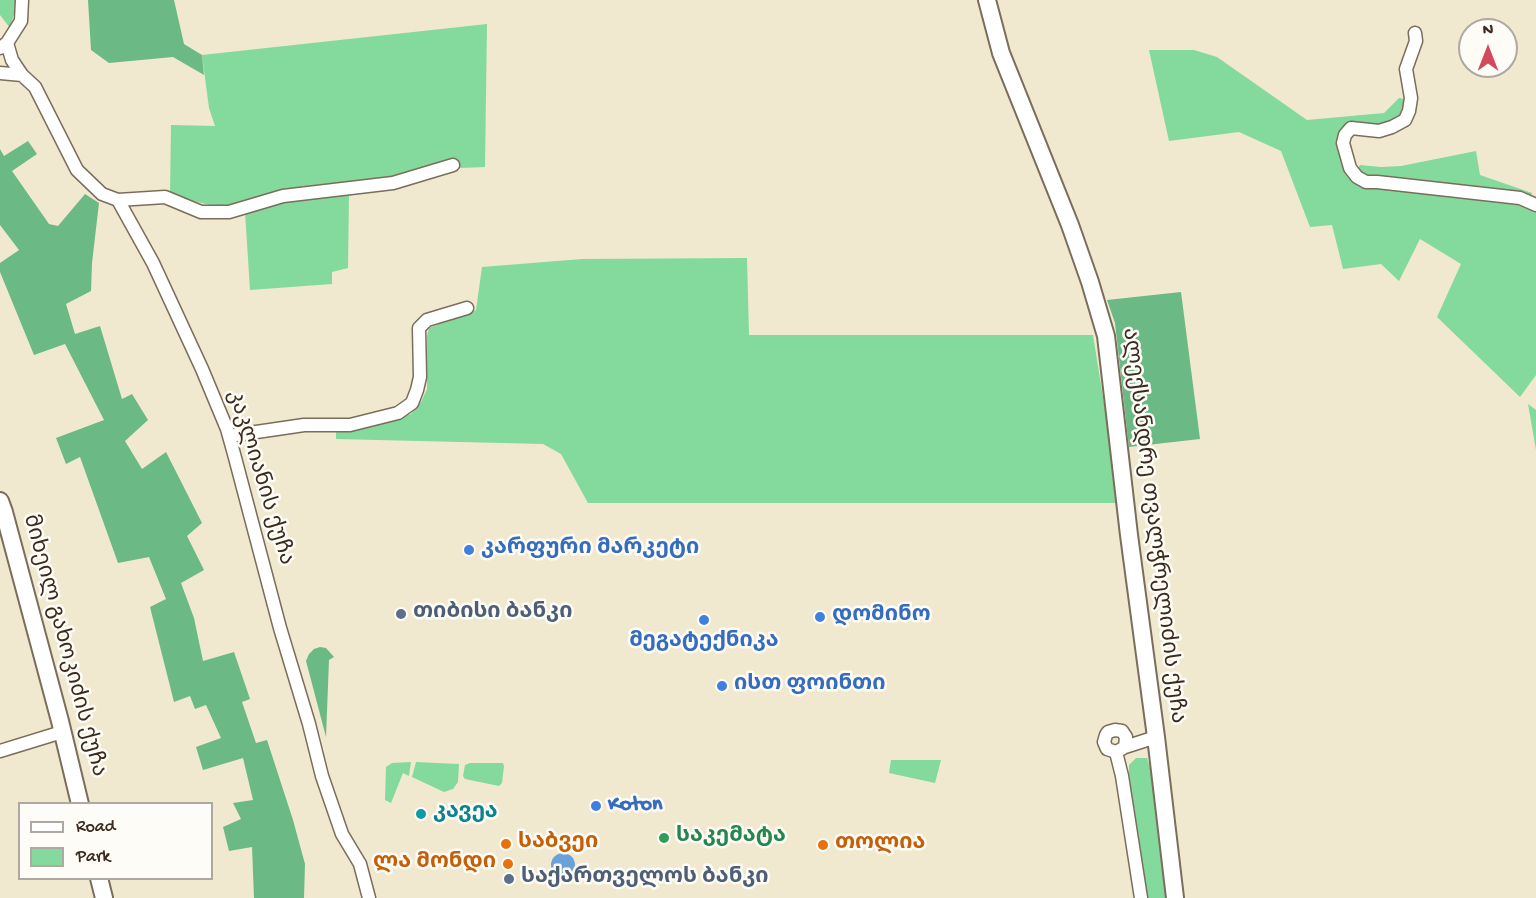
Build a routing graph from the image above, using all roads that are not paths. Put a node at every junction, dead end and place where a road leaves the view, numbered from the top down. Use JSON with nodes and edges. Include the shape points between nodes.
{"nodes":[{"id":1,"x":22,"y":0,"type":"edge"},
{"id":2,"x":987,"y":0,"type":"edge"},
{"id":3,"x":1415,"y":33,"type":"dead end"},
{"id":4,"x":4,"y":46,"type":"edge"},
{"id":5,"x":0,"y":73,"type":"edge"},
{"id":6,"x":22,"y":75,"type":"junction"},
{"id":7,"x":453,"y":165,"type":"dead end"},
{"id":8,"x":118,"y":200,"type":"junction"},
{"id":9,"x":1536,"y":205,"type":"edge"},
{"id":10,"x":467,"y":308,"type":"dead end"},
{"id":11,"x":229,"y":436,"type":"junction"},
{"id":12,"x":0,"y":501,"type":"edge"},
{"id":13,"x":63,"y":732,"type":"junction"},
{"id":14,"x":1124,"y":733,"type":"junction"},
{"id":15,"x":1156,"y":737,"type":"junction"},
{"id":16,"x":1121,"y":750,"type":"junction"},
{"id":17,"x":0,"y":751,"type":"edge"},
{"id":18,"x":80,"y":802,"type":"edge"},
{"id":19,"x":99,"y":880,"type":"edge"},
{"id":20,"x":104,"y":898,"type":"edge"},
{"id":21,"x":369,"y":898,"type":"edge"},
{"id":22,"x":1141,"y":898,"type":"edge"},
{"id":23,"x":1176,"y":898,"type":"edge"}],
"edges":[{"from":1,"to":4,"type":"street","via":[[21,21]]},
{"from":2,"to":15,"type":"street","name":"ალექსანდრე თვალჭრელიძის ქუჩა","via":[[1001,53],[1070,225],[1106,336]]},
{"from":3,"to":9,"type":"street","via":[[1406,69],[1411,98],[1405,120],[1379,131],[1351,128],[1343,144],[1350,168],[1366,182],[1520,198]]},
{"from":4,"to":6,"type":"street"},
{"from":5,"to":6,"type":"street"},
{"from":6,"to":8,"type":"street","via":[[34,87],[77,170],[102,194]]},
{"from":7,"to":8,"type":"street","via":[[393,183],[283,196],[229,212],[201,212],[165,197]]},
{"from":8,"to":11,"type":"street","name":"კაკლიანის ქუჩა","via":[[153,263]]},
{"from":10,"to":11,"type":"street","via":[[426,320],[419,328],[417,390],[412,403],[398,412],[350,425],[304,425]]},
{"from":11,"to":21,"type":"street","name":"კაკლიანის ქუჩა","via":[[322,776],[342,834],[360,864]]},
{"from":12,"to":13,"type":"street","name":"მიხეილ გახოკიძის ქუჩა"},
{"from":13,"to":17,"type":"street"},
{"from":13,"to":18,"type":"street","name":"მიხეილ გახოკიძის ქუჩა"},
{"from":14,"to":15,"type":"street"},
{"from":14,"to":16,"type":"street","via":[[1127,741]]},
{"from":14,"to":16,"type":"street","via":[[1111,730],[1104,739],[1107,749]]},
{"from":15,"to":16,"type":"street"},
{"from":15,"to":23,"type":"street","name":"ალექსანდრე თვალჭრელიძის ქუჩა"},
{"from":16,"to":22,"type":"street"},
{"from":19,"to":20,"type":"street"}]}
